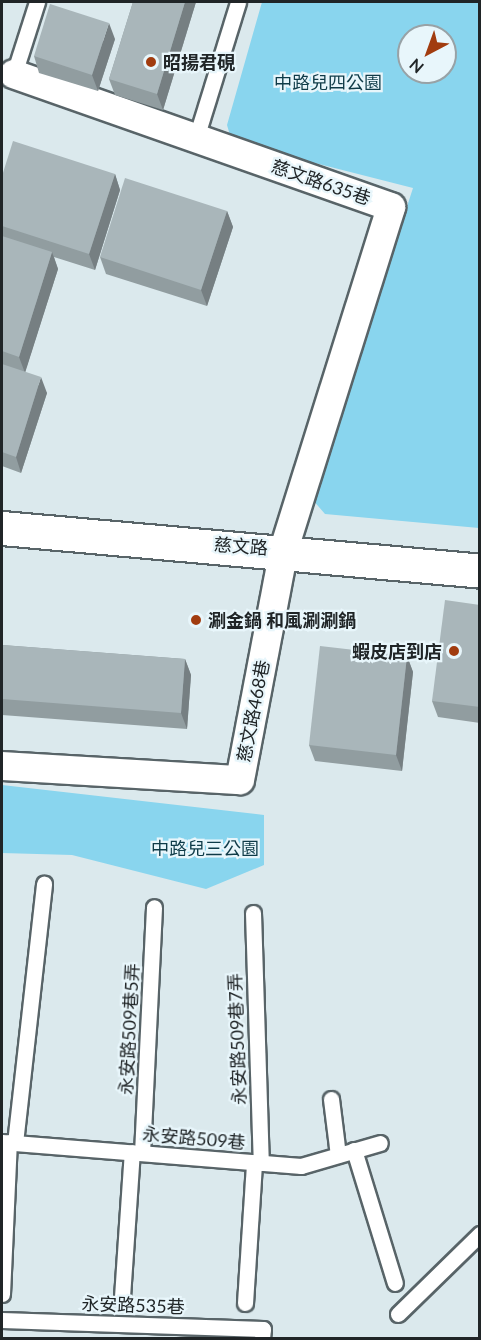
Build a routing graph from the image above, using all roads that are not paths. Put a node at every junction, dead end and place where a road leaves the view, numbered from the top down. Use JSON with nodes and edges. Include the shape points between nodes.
{"nodes":[{"id":1,"x":37,"y":2,"type":"edge"},
{"id":2,"x":238,"y":2,"type":"edge"},
{"id":3,"x":14,"y":74,"type":"joint"},
{"id":4,"x":196,"y":138,"type":"junction"},
{"id":5,"x":2,"y":528,"type":"edge"},
{"id":6,"x":284,"y":549,"type":"junction"},
{"id":7,"x":480,"y":571,"type":"edge"},
{"id":8,"x":2,"y":766,"type":"edge"},
{"id":9,"x":44,"y":884,"type":"dead end"},
{"id":10,"x":154,"y":907,"type":"dead end"},
{"id":11,"x":253,"y":913,"type":"dead end"},
{"id":12,"x":331,"y":1099,"type":"dead end"},
{"id":13,"x":9,"y":1142,"type":"edge"},
{"id":14,"x":380,"y":1143,"type":"dead end"},
{"id":15,"x":354,"y":1150,"type":"junction"},
{"id":16,"x":137,"y":1153,"type":"junction"},
{"id":17,"x":338,"y":1155,"type":"junction"},
{"id":18,"x":257,"y":1162,"type":"junction"},
{"id":19,"x":480,"y":1234,"type":"edge"},
{"id":20,"x":395,"y":1283,"type":"dead end"},
{"id":21,"x":2,"y":1294,"type":"edge"},
{"id":22,"x":122,"y":1297,"type":"dead end"},
{"id":23,"x":245,"y":1303,"type":"dead end"},
{"id":24,"x":398,"y":1314,"type":"dead end"},
{"id":25,"x":2,"y":1320,"type":"edge"},
{"id":26,"x":262,"y":1334,"type":"edge"}],
"edges":[{"from":1,"to":3,"type":"lane"},
{"from":2,"to":4,"type":"lane"},
{"from":3,"to":4,"type":"street","name":"慈文路635巷"},
{"from":4,"to":6,"type":"street","name":"慈文路635巷","via":[[391,207]]},
{"from":5,"to":6,"type":"street","name":"慈文路"},
{"from":6,"to":7,"type":"street","name":"慈文路"},
{"from":6,"to":8,"type":"street","name":"慈文路468巷","via":[[240,780]]},
{"from":9,"to":13,"type":"lane"},
{"from":10,"to":16,"type":"lane","name":"永安路509巷5弄"},
{"from":11,"to":18,"type":"lane","name":"永安路509巷7弄"},
{"from":12,"to":17,"type":"lane"},
{"from":13,"to":16,"type":"lane","name":"永安路509巷"},
{"from":13,"to":21,"type":"lane"},
{"from":14,"to":15,"type":"lane","name":"永安路509巷"},
{"from":15,"to":17,"type":"lane","name":"永安路509巷"},
{"from":15,"to":20,"type":"lane"},
{"from":16,"to":18,"type":"lane","name":"永安路509巷"},
{"from":16,"to":22,"type":"lane","name":"永安路509巷5弄"},
{"from":17,"to":18,"type":"lane","name":"永安路509巷","via":[[301,1166]]},
{"from":18,"to":23,"type":"lane","name":"永安路509巷7弄"},
{"from":19,"to":24,"type":"lane"},
{"from":25,"to":26,"type":"lane","name":"永安路535巷"}]}
